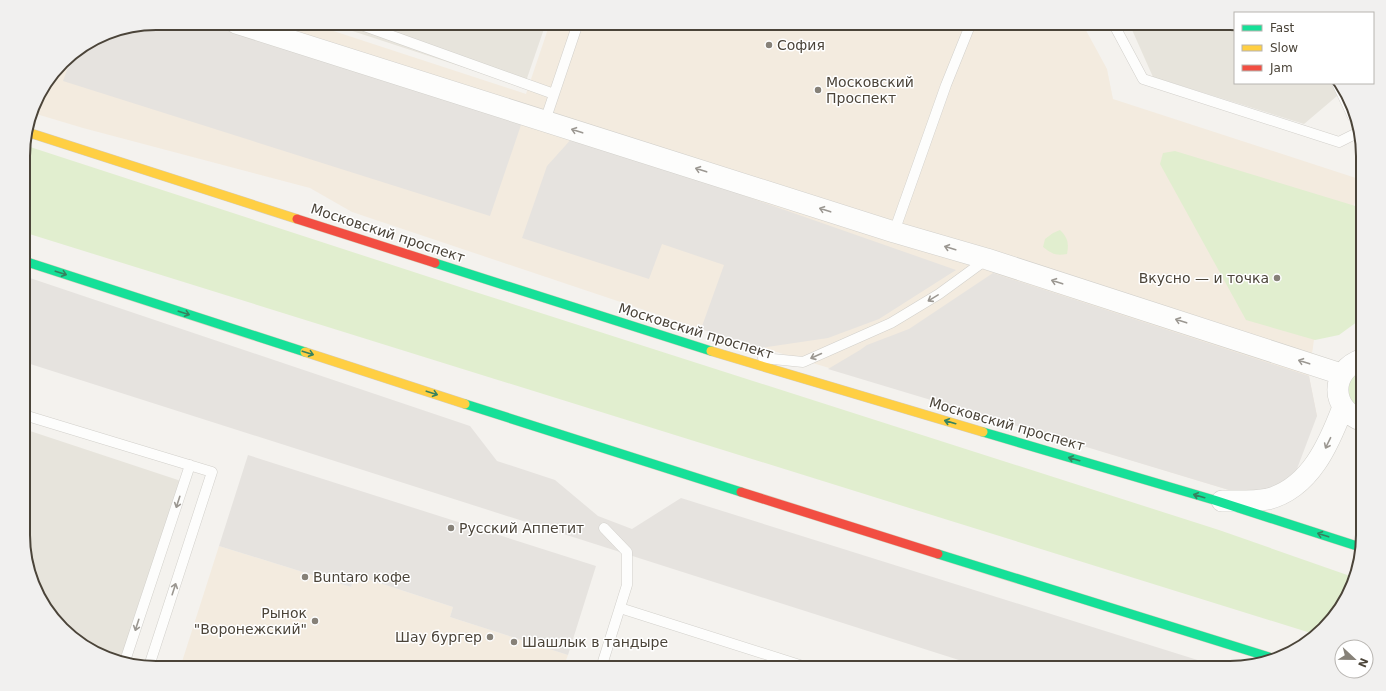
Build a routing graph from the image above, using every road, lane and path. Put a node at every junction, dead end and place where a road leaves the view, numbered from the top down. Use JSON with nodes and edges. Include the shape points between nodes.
{"nodes":[{"id":1,"x":258,"y":30,"type":"edge"},
{"id":2,"x":376,"y":30,"type":"edge"},
{"id":3,"x":576,"y":30,"type":"edge"},
{"id":4,"x":968,"y":30,"type":"edge"},
{"id":5,"x":1117,"y":30,"type":"edge"},
{"id":6,"x":554,"y":94,"type":"junction"},
{"id":7,"x":545,"y":121,"type":"junction"},
{"id":8,"x":32,"y":134,"type":"edge"},
{"id":9,"x":1354,"y":135,"type":"edge"},
{"id":10,"x":894,"y":232,"type":"junction"},
{"id":11,"x":987,"y":259,"type":"junction"},
{"id":12,"x":30,"y":263,"type":"edge"},
{"id":13,"x":722,"y":355,"type":"junction"},
{"id":14,"x":1356,"y":362,"type":"edge"},
{"id":15,"x":1341,"y":374,"type":"junction"},
{"id":16,"x":1343,"y":407,"type":"junction"},
{"id":17,"x":30,"y":417,"type":"edge"},
{"id":18,"x":1356,"y":418,"type":"edge"},
{"id":19,"x":190,"y":465,"type":"junction"},
{"id":20,"x":1214,"y":500,"type":"junction"},
{"id":21,"x":604,"y":528,"type":"dead end"},
{"id":22,"x":1355,"y":546,"type":"edge"},
{"id":23,"x":620,"y":608,"type":"junction"},
{"id":24,"x":1265,"y":656,"type":"edge"},
{"id":25,"x":126,"y":657,"type":"edge"},
{"id":26,"x":151,"y":661,"type":"edge"},
{"id":27,"x":603,"y":661,"type":"edge"},
{"id":28,"x":787,"y":661,"type":"edge"}],
"edges":[{"from":1,"to":7,"type":"street"},
{"from":2,"to":6,"type":"lane"},
{"from":3,"to":6,"type":"lane"},
{"from":4,"to":10,"type":"lane"},
{"from":5,"to":9,"type":"lane","via":[[1144,79],[1339,142]]},
{"from":6,"to":7,"type":"lane"},
{"from":10,"to":7,"type":"street","one_way":true},
{"from":8,"to":13,"type":"main road","name":"Московский проспект"},
{"from":11,"to":10,"type":"street","one_way":true},
{"from":11,"to":13,"type":"lane","one_way":true,"via":[[939,294],[891,323],[803,362]]},
{"from":15,"to":11,"type":"street","one_way":true},
{"from":12,"to":24,"type":"main road","one_way":true,"via":[[626,456]]},
{"from":20,"to":13,"type":"main road","name":"Московский проспект","one_way":true},
{"from":14,"to":15,"type":"street"},
{"from":15,"to":16,"type":"street","via":[[1338,393]]},
{"from":16,"to":18,"type":"street"},
{"from":16,"to":20,"type":"street","one_way":true,"via":[[1325,449],[1299,483],[1268,499]]},
{"from":17,"to":19,"type":"lane"},
{"from":19,"to":25,"type":"lane","one_way":true},
{"from":26,"to":19,"type":"lane","one_way":true,"via":[[212,472]]},
{"from":22,"to":20,"type":"main road","name":"Московский проспект","one_way":true},
{"from":21,"to":23,"type":"lane","via":[[627,552],[627,585]]},
{"from":23,"to":27,"type":"lane"},
{"from":23,"to":28,"type":"lane"}]}
